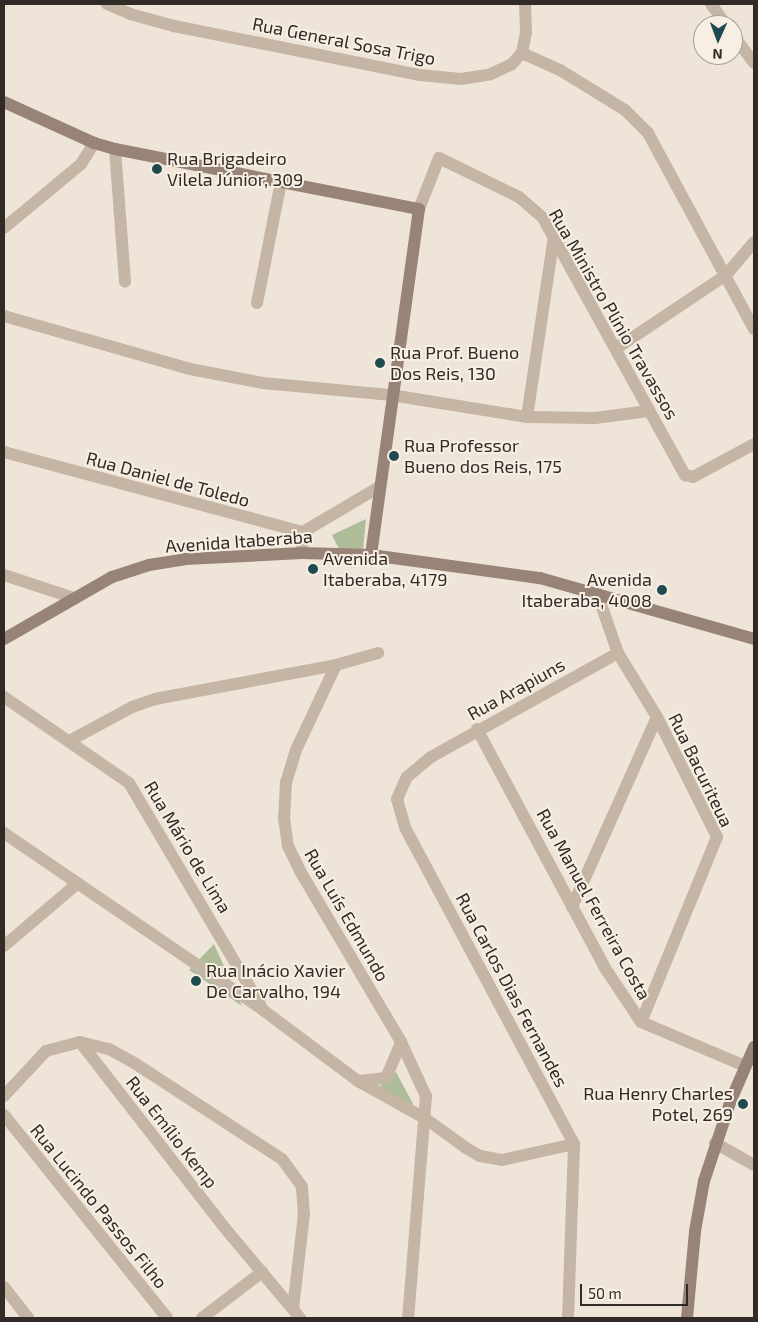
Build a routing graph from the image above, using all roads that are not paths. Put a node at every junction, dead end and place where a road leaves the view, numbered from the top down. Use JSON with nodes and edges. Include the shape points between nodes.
{"nodes":[{"id":1,"x":106,"y":4,"type":"edge"},
{"id":2,"x":525,"y":4,"type":"edge"},
{"id":3,"x":712,"y":4,"type":"edge"},
{"id":4,"x":719,"y":15,"type":"edge"},
{"id":5,"x":743,"y":48,"type":"edge"},
{"id":6,"x":522,"y":53,"type":"junction"},
{"id":7,"x":754,"y":63,"type":"edge"},
{"id":8,"x":4,"y":102,"type":"edge"},
{"id":9,"x":94,"y":143,"type":"junction"},
{"id":10,"x":115,"y":149,"type":"junction"},
{"id":11,"x":282,"y":182,"type":"junction"},
{"id":12,"x":419,"y":209,"type":"junction"},
{"id":13,"x":4,"y":228,"type":"edge"},
{"id":14,"x":554,"y":237,"type":"junction"},
{"id":15,"x":754,"y":242,"type":"edge"},
{"id":16,"x":726,"y":275,"type":"junction"},
{"id":17,"x":125,"y":282,"type":"dead end"},
{"id":18,"x":257,"y":303,"type":"dead end"},
{"id":19,"x":4,"y":316,"type":"edge"},
{"id":20,"x":754,"y":329,"type":"edge"},
{"id":21,"x":617,"y":348,"type":"junction"},
{"id":22,"x":391,"y":395,"type":"junction"},
{"id":23,"x":649,"y":411,"type":"junction"},
{"id":24,"x":527,"y":418,"type":"junction"},
{"id":25,"x":754,"y":444,"type":"edge"},
{"id":26,"x":4,"y":452,"type":"edge"},
{"id":27,"x":379,"y":487,"type":"junction"},
{"id":28,"x":303,"y":532,"type":"junction"},
{"id":29,"x":302,"y":553,"type":"junction"},
{"id":30,"x":371,"y":555,"type":"junction"},
{"id":31,"x":4,"y":575,"type":"edge"},
{"id":32,"x":596,"y":593,"type":"junction"},
{"id":33,"x":74,"y":598,"type":"junction"},
{"id":34,"x":4,"y":638,"type":"edge"},
{"id":35,"x":754,"y":639,"type":"edge"},
{"id":36,"x":618,"y":653,"type":"junction"},
{"id":37,"x":378,"y":654,"type":"dead end"},
{"id":38,"x":336,"y":665,"type":"junction"},
{"id":39,"x":4,"y":696,"type":"edge"},
{"id":40,"x":657,"y":716,"type":"junction"},
{"id":41,"x":477,"y":730,"type":"junction"},
{"id":42,"x":71,"y":740,"type":"junction"},
{"id":43,"x":431,"y":756,"type":"joint"},
{"id":44,"x":4,"y":833,"type":"edge"},
{"id":45,"x":78,"y":883,"type":"junction"},
{"id":46,"x":572,"y":907,"type":"junction"},
{"id":47,"x":4,"y":946,"type":"edge"},
{"id":48,"x":264,"y":1010,"type":"junction"},
{"id":49,"x":641,"y":1022,"type":"junction"},
{"id":50,"x":80,"y":1042,"type":"junction"},
{"id":51,"x":401,"y":1042,"type":"junction"},
{"id":52,"x":754,"y":1047,"type":"edge"},
{"id":53,"x":746,"y":1066,"type":"junction"},
{"id":54,"x":358,"y":1082,"type":"junction"},
{"id":55,"x":4,"y":1096,"type":"edge"},
{"id":56,"x":4,"y":1115,"type":"edge"},
{"id":57,"x":426,"y":1119,"type":"junction"},
{"id":58,"x":715,"y":1143,"type":"junction"},
{"id":59,"x":574,"y":1144,"type":"junction"},
{"id":60,"x":754,"y":1165,"type":"edge"},
{"id":61,"x":262,"y":1272,"type":"junction"},
{"id":62,"x":4,"y":1287,"type":"edge"},
{"id":63,"x":297,"y":1314,"type":"edge"},
{"id":64,"x":28,"y":1318,"type":"edge"},
{"id":65,"x":167,"y":1318,"type":"edge"},
{"id":66,"x":202,"y":1318,"type":"edge"},
{"id":67,"x":408,"y":1318,"type":"edge"},
{"id":68,"x":568,"y":1318,"type":"edge"},
{"id":69,"x":687,"y":1318,"type":"edge"}],
"edges":[{"from":1,"to":6,"type":"street","name":"Rua General Sosa Trigo","via":[[174,26],[420,75],[461,79],[491,74],[512,64]]},
{"from":2,"to":6,"type":"street","via":[[526,32]]},
{"from":3,"to":4,"type":"street"},
{"from":5,"to":7,"type":"street"},
{"from":6,"to":16,"type":"street","via":[[560,70],[625,110],[648,133]]},
{"from":8,"to":9,"type":"street"},
{"from":9,"to":10,"type":"street"},
{"from":9,"to":13,"type":"street","via":[[81,164]]},
{"from":10,"to":11,"type":"street"},
{"from":10,"to":17,"type":"street"},
{"from":11,"to":12,"type":"street"},
{"from":11,"to":18,"type":"street"},
{"from":12,"to":14,"type":"street","name":"Rua Ministro Plínio Travassos","via":[[440,158],[519,197],[543,218]]},
{"from":12,"to":22,"type":"street"},
{"from":14,"to":21,"type":"street","name":"Rua Ministro Plínio Travassos"},
{"from":14,"to":24,"type":"street"},
{"from":15,"to":16,"type":"street"},
{"from":16,"to":20,"type":"street"},
{"from":16,"to":21,"type":"street"},
{"from":19,"to":22,"type":"street","via":[[190,369],[263,383]]},
{"from":21,"to":23,"type":"street","name":"Rua Ministro Plínio Travassos"},
{"from":22,"to":24,"type":"street"},
{"from":22,"to":27,"type":"street"},
{"from":23,"to":24,"type":"street","via":[[595,418]]},
{"from":23,"to":25,"type":"street","name":"Rua Ministro Plínio Travassos","via":[[689,477]]},
{"from":26,"to":28,"type":"street","name":"Rua Daniel de Toledo"},
{"from":27,"to":28,"type":"street"},
{"from":27,"to":30,"type":"street"},
{"from":28,"to":29,"type":"street"},
{"from":29,"to":30,"type":"street","name":"Avenida Itaberaba"},
{"from":29,"to":33,"type":"street","name":"Avenida Itaberaba","via":[[186,559],[149,565],[112,577]]},
{"from":30,"to":32,"type":"street","name":"Avenida Itaberaba","via":[[497,570]]},
{"from":31,"to":33,"type":"street"},
{"from":32,"to":35,"type":"street","name":"Avenida Itaberaba"},
{"from":32,"to":36,"type":"street","name":"Rua Bacuriteua"},
{"from":33,"to":34,"type":"street","name":"Avenida Itaberaba"},
{"from":36,"to":40,"type":"street","name":"Rua Bacuriteua"},
{"from":36,"to":41,"type":"street","name":"Rua Arapiuns"},
{"from":37,"to":38,"type":"street"},
{"from":38,"to":42,"type":"street","via":[[155,699],[132,707]]},
{"from":38,"to":51,"type":"street","name":"Rua Luís Edmundo","via":[[296,750],[286,782],[284,818],[288,846]]},
{"from":39,"to":42,"type":"street","name":"Rua Mário de Lima"},
{"from":40,"to":46,"type":"street"},
{"from":40,"to":49,"type":"street","name":"Rua Bacuriteua","via":[[717,837]]},
{"from":41,"to":43,"type":"street","name":"Rua Arapiuns"},
{"from":41,"to":46,"type":"street","name":"Rua Manuel Ferreira Costa"},
{"from":42,"to":48,"type":"street","name":"Rua Mário de Lima","via":[[115,770],[138,793]]},
{"from":43,"to":59,"type":"street","name":"Rua Carlos Dias Fernandes","via":[[400,787],[398,810]]},
{"from":44,"to":45,"type":"street"},
{"from":45,"to":47,"type":"street"},
{"from":45,"to":48,"type":"street"},
{"from":46,"to":49,"type":"street","name":"Rua Manuel Ferreira Costa","via":[[605,968]]},
{"from":48,"to":54,"type":"street"},
{"from":49,"to":53,"type":"street","name":"Rua Manuel Ferreira Costa"},
{"from":50,"to":55,"type":"street","via":[[46,1051]]},
{"from":50,"to":61,"type":"street","name":"Rua Emílio Kemp"},
{"from":50,"to":63,"type":"street","via":[[109,1049],[181,1090],[282,1159],[294,1172],[302,1187],[304,1214]]},
{"from":51,"to":54,"type":"street","via":[[386,1078]]},
{"from":51,"to":57,"type":"street","name":"Rua Luís Edmundo","via":[[426,1096]]},
{"from":52,"to":53,"type":"street"},
{"from":53,"to":58,"type":"street"},
{"from":54,"to":57,"type":"street"},
{"from":56,"to":65,"type":"street","name":"Rua Lucindo Passos Filho"},
{"from":57,"to":59,"type":"street","via":[[480,1156],[523,1157]]},
{"from":57,"to":67,"type":"street","name":"Rua Luís Edmundo"},
{"from":58,"to":60,"type":"street"},
{"from":58,"to":69,"type":"street","via":[[698,1205]]},
{"from":59,"to":68,"type":"street","name":"Rua Carlos Dias Fernandes"},
{"from":61,"to":63,"type":"street","name":"Rua Emílio Kemp"},
{"from":61,"to":66,"type":"street"},
{"from":62,"to":64,"type":"street"}]}
